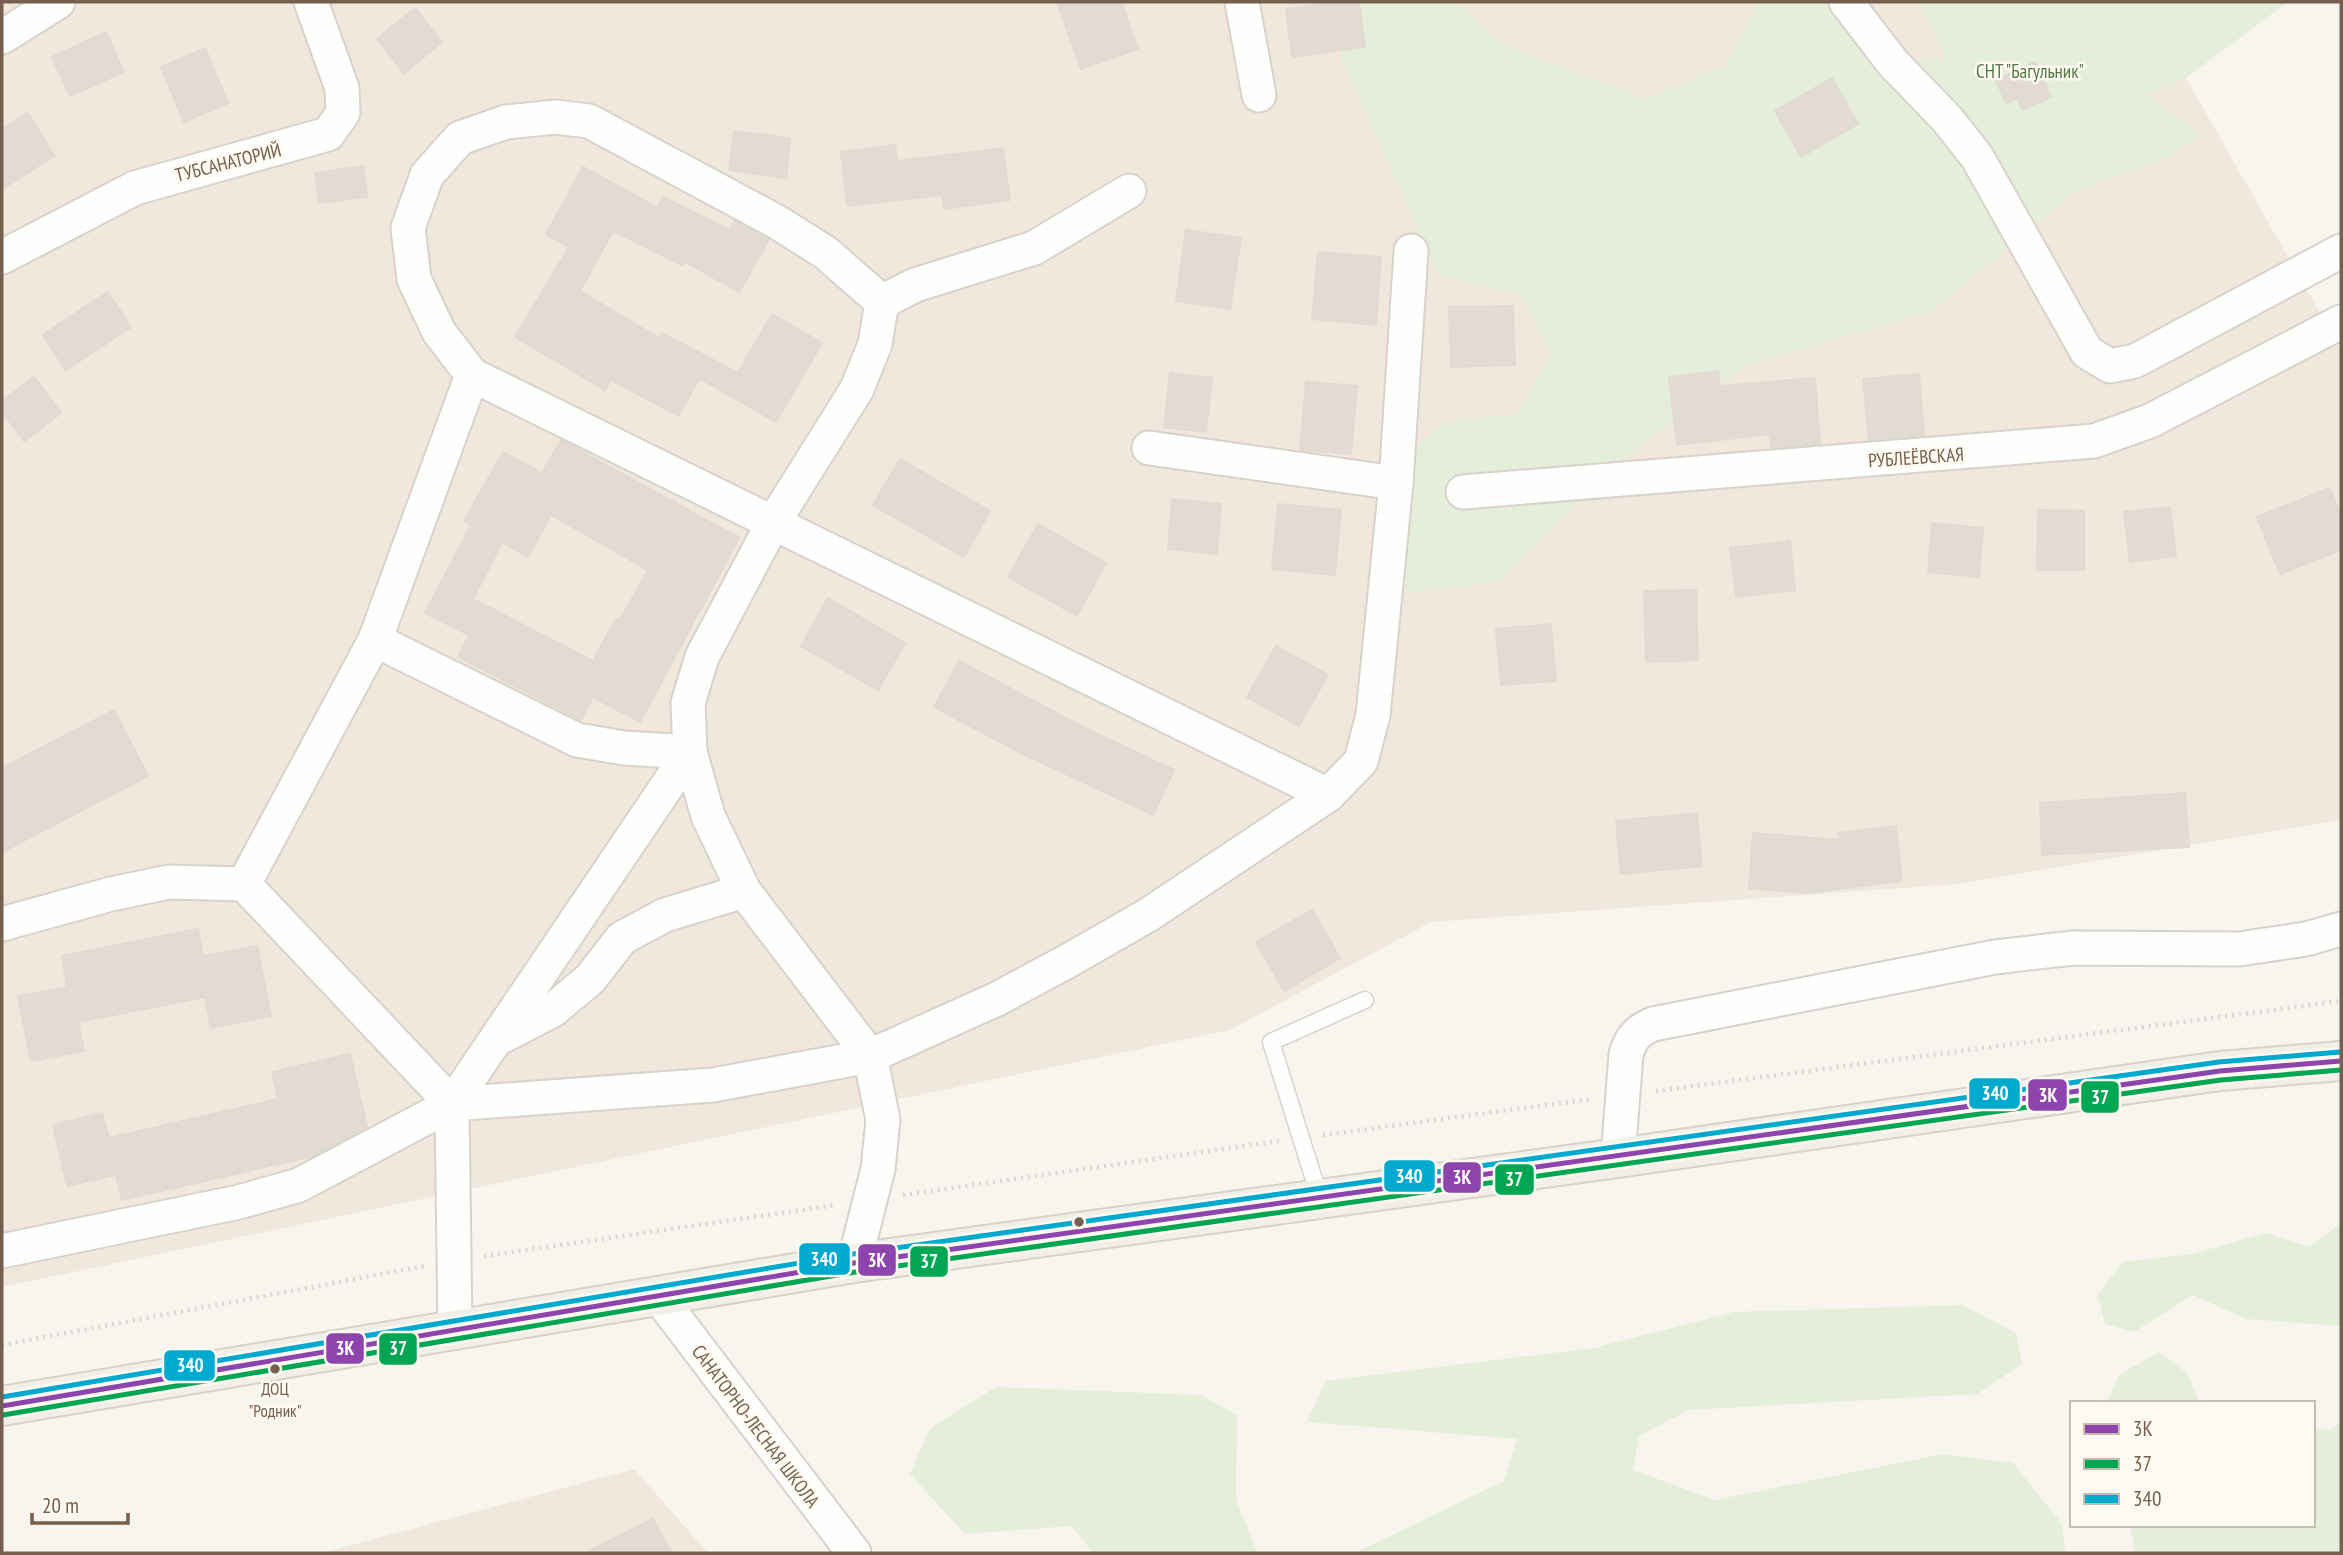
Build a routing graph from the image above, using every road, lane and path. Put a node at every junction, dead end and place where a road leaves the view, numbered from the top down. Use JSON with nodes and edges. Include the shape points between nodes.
{"nodes":[{"id":1,"x":58,"y":2,"type":"edge"},
{"id":2,"x":311,"y":2,"type":"edge"},
{"id":3,"x":1242,"y":2,"type":"edge"},
{"id":4,"x":1846,"y":2,"type":"edge"},
{"id":5,"x":2,"y":37,"type":"edge"},
{"id":6,"x":1259,"y":95,"type":"dead end"},
{"id":7,"x":1129,"y":191,"type":"dead end"},
{"id":8,"x":1412,"y":251,"type":"dead end"},
{"id":9,"x":2341,"y":251,"type":"edge"},
{"id":10,"x":2,"y":257,"type":"edge"},
{"id":11,"x":883,"y":302,"type":"junction"},
{"id":12,"x":2341,"y":322,"type":"edge"},
{"id":13,"x":472,"y":375,"type":"junction"},
{"id":14,"x":1149,"y":448,"type":"dead end"},
{"id":15,"x":1396,"y":483,"type":"junction"},
{"id":16,"x":1463,"y":492,"type":"dead end"},
{"id":17,"x":774,"y":523,"type":"junction"},
{"id":18,"x":375,"y":640,"type":"junction"},
{"id":19,"x":690,"y":752,"type":"junction"},
{"id":20,"x":1328,"y":796,"type":"junction"},
{"id":21,"x":244,"y":884,"type":"junction"},
{"id":22,"x":744,"y":891,"type":"junction"},
{"id":23,"x":2,"y":924,"type":"edge"},
{"id":24,"x":2341,"y":929,"type":"edge"},
{"id":25,"x":1366,"y":1000,"type":"dead end"},
{"id":26,"x":2341,"y":1001,"type":"edge"},
{"id":27,"x":496,"y":1040,"type":"junction"},
{"id":28,"x":870,"y":1056,"type":"junction"},
{"id":29,"x":2341,"y":1061,"type":"edge"},
{"id":30,"x":1622,"y":1095,"type":"junction"},
{"id":31,"x":452,"y":1104,"type":"junction"},
{"id":32,"x":1301,"y":1138,"type":"junction"},
{"id":33,"x":1618,"y":1158,"type":"junction"},
{"id":34,"x":1320,"y":1199,"type":"junction"},
{"id":35,"x":870,"y":1200,"type":"junction"},
{"id":36,"x":2,"y":1251,"type":"edge"},
{"id":37,"x":454,"y":1261,"type":"junction"},
{"id":38,"x":854,"y":1263,"type":"junction"},
{"id":39,"x":659,"y":1297,"type":"junction"},
{"id":40,"x":455,"y":1331,"type":"junction"},
{"id":41,"x":2,"y":1346,"type":"edge"},
{"id":42,"x":2,"y":1406,"type":"edge"},
{"id":43,"x":854,"y":1553,"type":"edge"}],
"edges":[{"from":1,"to":5,"type":"street"},
{"from":2,"to":10,"type":"street","name":"ТУБСАНАТОРИЙ","via":[[342,89],[343,113],[328,134],[135,188]]},
{"from":3,"to":6,"type":"street"},
{"from":4,"to":9,"type":"street","via":[[1892,62],[1947,118],[1977,157],[2087,352],[2110,366],[2135,361]]},
{"from":7,"to":11,"type":"street","via":[[1034,248],[915,285]]},
{"from":8,"to":15,"type":"street"},
{"from":11,"to":13,"type":"street","via":[[826,253],[777,222],[589,121],[555,117],[506,122],[460,138],[427,175],[408,228],[414,279],[439,332]]},
{"from":11,"to":17,"type":"street","via":[[875,344],[857,389]]},
{"from":12,"to":16,"type":"street","name":"РУБЛЕЁВСКАЯ","via":[[2150,421],[2094,441]]},
{"from":13,"to":17,"type":"street"},
{"from":13,"to":18,"type":"street"},
{"from":14,"to":15,"type":"street"},
{"from":15,"to":20,"type":"street","via":[[1373,715],[1361,761]]},
{"from":17,"to":19,"type":"street","via":[[702,657],[688,703]]},
{"from":17,"to":20,"type":"street"},
{"from":18,"to":19,"type":"street","via":[[578,740]]},
{"from":18,"to":21,"type":"street"},
{"from":19,"to":22,"type":"street","via":[[708,816]]},
{"from":19,"to":27,"type":"street"},
{"from":20,"to":28,"type":"street","via":[[1148,915],[1066,962]]},
{"from":21,"to":23,"type":"street","via":[[169,882]]},
{"from":21,"to":31,"type":"street"},
{"from":22,"to":27,"type":"street","via":[[665,915],[622,938],[590,979],[553,1010]]},
{"from":22,"to":28,"type":"street"},
{"from":24,"to":30,"type":"street","via":[[2239,949],[2073,947],[1996,957],[1653,1024],[1630,1041]]},
{"from":25,"to":32,"type":"lane","via":[[1271,1042]]},
{"from":26,"to":30,"type":"path"},
{"from":27,"to":31,"type":"street"},
{"from":28,"to":31,"type":"street","via":[[713,1085]]},
{"from":28,"to":35,"type":"street","via":[[883,1120]]},
{"from":29,"to":33,"type":"main road","via":[[2220,1071]]},
{"from":30,"to":32,"type":"path"},
{"from":30,"to":33,"type":"street"},
{"from":31,"to":36,"type":"street","via":[[299,1185],[239,1202]]},
{"from":31,"to":37,"type":"street"},
{"from":32,"to":34,"type":"lane"},
{"from":32,"to":35,"type":"path"},
{"from":33,"to":34,"type":"main road"},
{"from":34,"to":38,"type":"main road"},
{"from":35,"to":37,"type":"path"},
{"from":35,"to":38,"type":"street"},
{"from":37,"to":40,"type":"street"},
{"from":37,"to":41,"type":"path"},
{"from":38,"to":39,"type":"main road"},
{"from":39,"to":40,"type":"main road"},
{"from":39,"to":43,"type":"street","name":"САНАТОРНО-ЛЕСНАЯ ШКОЛА"},
{"from":40,"to":42,"type":"main road"}]}
